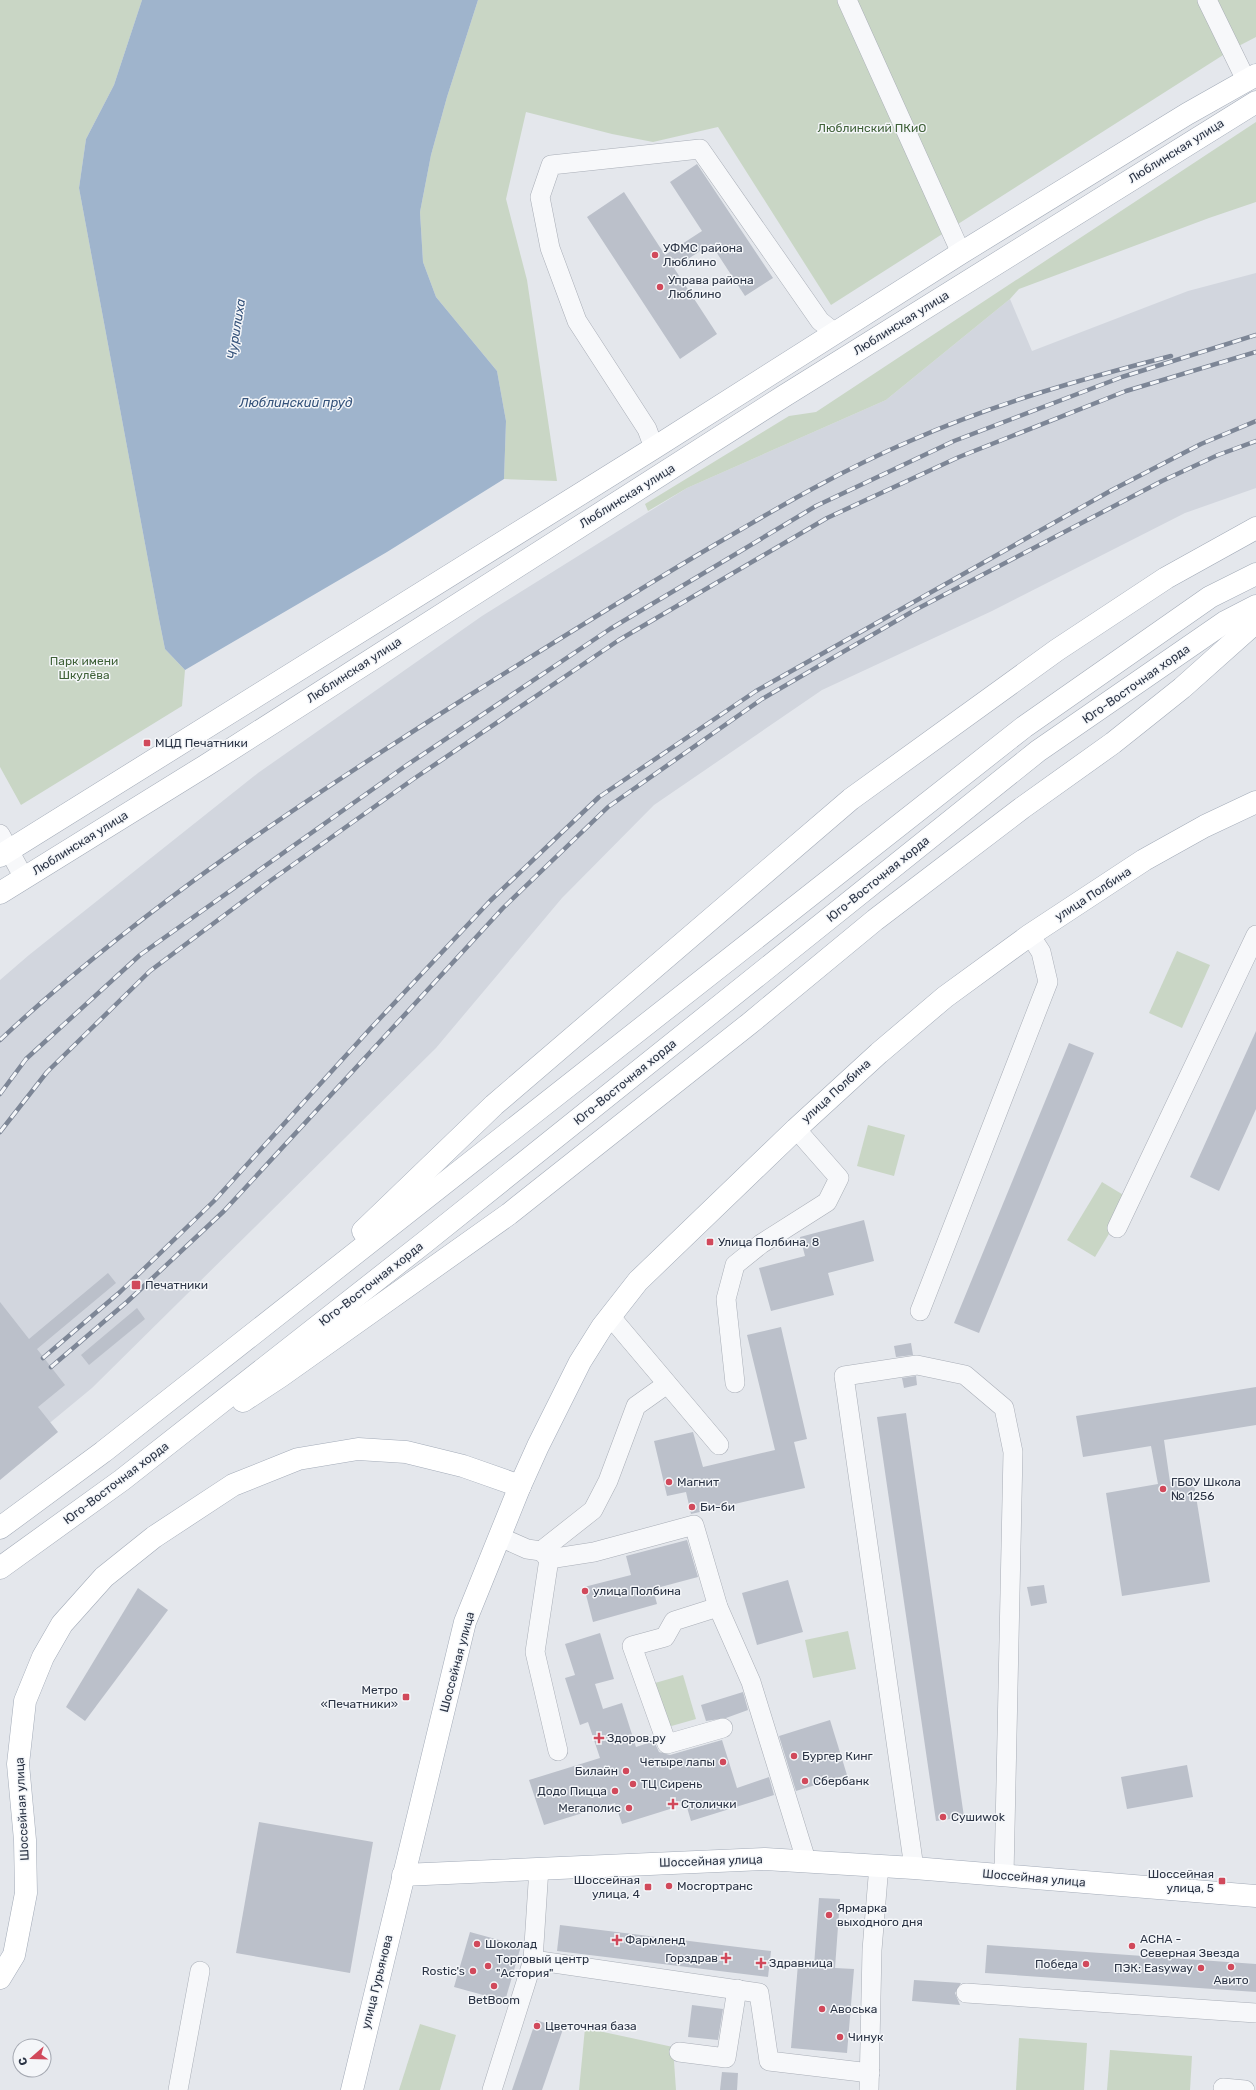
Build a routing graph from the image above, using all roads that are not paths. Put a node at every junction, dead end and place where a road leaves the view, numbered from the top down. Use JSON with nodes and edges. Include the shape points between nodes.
{"nodes":[{"id":1,"x":847,"y":0,"type":"edge"},
{"id":2,"x":1207,"y":0,"type":"edge"},
{"id":3,"x":1251,"y":77,"type":"edge"},
{"id":4,"x":1256,"y":102,"type":"edge"},
{"id":5,"x":960,"y":253,"type":"junction"},
{"id":6,"x":835,"y":333,"type":"junction"},
{"id":7,"x":654,"y":448,"type":"junction"},
{"id":8,"x":1256,"y":528,"type":"edge"},
{"id":9,"x":1256,"y":574,"type":"edge"},
{"id":10,"x":1256,"y":606,"type":"edge"},
{"id":11,"x":1256,"y":622,"type":"edge"},
{"id":12,"x":1256,"y":802,"type":"edge"},
{"id":13,"x":3,"y":847,"type":"edge"},
{"id":14,"x":24,"y":878,"type":"junction"},
{"id":15,"x":0,"y":893,"type":"edge"},
{"id":16,"x":1030,"y":935,"type":"junction"},
{"id":17,"x":1256,"y":935,"type":"edge"},
{"id":18,"x":796,"y":1128,"type":"junction"},
{"id":19,"x":1117,"y":1228,"type":"dead end"},
{"id":20,"x":920,"y":1311,"type":"dead end"},
{"id":21,"x":277,"y":1314,"type":"junction"},
{"id":22,"x":610,"y":1316,"type":"junction"},
{"id":23,"x":667,"y":1384,"type":"junction"},
{"id":24,"x":736,"y":1384,"type":"dead end"},
{"id":25,"x":719,"y":1445,"type":"dead end"},
{"id":26,"x":122,"y":1480,"type":"junction"},
{"id":27,"x":520,"y":1486,"type":"junction"},
{"id":28,"x":0,"y":1528,"type":"edge"},
{"id":29,"x":500,"y":1537,"type":"junction"},
{"id":30,"x":545,"y":1555,"type":"junction"},
{"id":31,"x":0,"y":1568,"type":"edge"},
{"id":32,"x":718,"y":1607,"type":"junction"},
{"id":33,"x":723,"y":1728,"type":"dead end"},
{"id":34,"x":558,"y":1751,"type":"dead end"},
{"id":35,"x":806,"y":1860,"type":"junction"},
{"id":36,"x":879,"y":1865,"type":"junction"},
{"id":37,"x":539,"y":1868,"type":"junction"},
{"id":38,"x":914,"y":1868,"type":"junction"},
{"id":39,"x":403,"y":1875,"type":"junction"},
{"id":40,"x":1004,"y":1876,"type":"junction"},
{"id":41,"x":1256,"y":1896,"type":"edge"},
{"id":42,"x":533,"y":1960,"type":"junction"},
{"id":43,"x":200,"y":1971,"type":"dead end"},
{"id":44,"x":0,"y":1978,"type":"edge"},
{"id":45,"x":737,"y":1989,"type":"junction"},
{"id":46,"x":966,"y":1993,"type":"dead end"},
{"id":47,"x":1256,"y":2013,"type":"edge"},
{"id":48,"x":679,"y":2052,"type":"dead end"},
{"id":49,"x":870,"y":2081,"type":"edge"},
{"id":50,"x":1222,"y":2088,"type":"dead end"},
{"id":51,"x":178,"y":2090,"type":"edge"},
{"id":52,"x":352,"y":2090,"type":"edge"},
{"id":53,"x":492,"y":2090,"type":"edge"},
{"id":54,"x":1245,"y":2090,"type":"edge"}],
"edges":[{"from":1,"to":5,"type":"street"},
{"from":2,"to":3,"type":"street"},
{"from":3,"to":5,"type":"main road","name":"Люблинская улица"},
{"from":4,"to":14,"type":"main road","name":"Люблинская улица","via":[[784,396],[205,766]]},
{"from":5,"to":6,"type":"main road","name":"Люблинская улица"},
{"from":6,"to":7,"type":"main road","name":"Люблинская улица"},
{"from":6,"to":7,"type":"street","via":[[820,321],[700,148],[551,165],[540,197],[550,248],[577,321],[647,429]]},
{"from":7,"to":13,"type":"main road","name":"Люблинская улица"},
{"from":8,"to":21,"type":"main road","via":[[1166,578],[1057,650],[851,799],[494,1105]]},
{"from":9,"to":21,"type":"main road","via":[[1210,597],[1024,727]]},
{"from":10,"to":26,"type":"main road","name":"Юго-Восточная хорда","via":[[1225,622],[1038,751],[425,1242]]},
{"from":11,"to":26,"type":"main road","via":[[1182,688],[1119,739],[1022,808],[875,920],[749,1024],[509,1214],[281,1376]]},
{"from":12,"to":16,"type":"main road","name":"улица Полбина","via":[[1205,826],[1144,860]]},
{"from":13,"to":14,"type":"street"},
{"from":14,"to":15,"type":"main road","name":"Люблинская улица"},
{"from":16,"to":18,"type":"main road","name":"улица Полбина","via":[[945,997]]},
{"from":16,"to":20,"type":"street","via":[[1041,952],[1048,982]]},
{"from":17,"to":19,"type":"street"},
{"from":18,"to":22,"type":"main road","name":"улица Полбина","via":[[652,1267]]},
{"from":18,"to":24,"type":"street","via":[[839,1178],[827,1202],[761,1244],[735,1265],[726,1299]]},
{"from":21,"to":28,"type":"main road","via":[[103,1452]]},
{"from":22,"to":23,"type":"street"},
{"from":22,"to":27,"type":"main road","name":"улица Полбина","via":[[580,1362]]},
{"from":23,"to":25,"type":"street"},
{"from":23,"to":30,"type":"street","via":[[636,1406],[608,1481],[593,1510]]},
{"from":26,"to":31,"type":"main road","name":"Юго-Восточная хорда"},
{"from":27,"to":29,"type":"main road","name":"Шоссейная улица"},
{"from":27,"to":44,"type":"main road","name":"Шоссейная улица","via":[[463,1466],[406,1452],[358,1450],[298,1459],[234,1485],[154,1537],[104,1577],[62,1624],[43,1657],[25,1701],[18,1764],[25,1840],[26,1893],[14,1955]]},
{"from":29,"to":30,"type":"street"},
{"from":29,"to":39,"type":"main road","name":"Шоссейная улица","via":[[465,1622]]},
{"from":30,"to":32,"type":"street","via":[[594,1552],[694,1525]]},
{"from":30,"to":34,"type":"street","via":[[535,1652]]},
{"from":32,"to":33,"type":"street","via":[[674,1621],[665,1637],[632,1646],[667,1744]]},
{"from":32,"to":35,"type":"street","via":[[751,1682]]},
{"from":35,"to":36,"type":"main road","name":"Шоссейная улица"},
{"from":35,"to":37,"type":"main road","name":"Шоссейная улица","via":[[765,1859]]},
{"from":36,"to":38,"type":"main road","name":"Шоссейная улица"},
{"from":36,"to":49,"type":"street","via":[[872,1950]]},
{"from":37,"to":39,"type":"main road","name":"Шоссейная улица"},
{"from":37,"to":42,"type":"street"},
{"from":38,"to":40,"type":"main road","name":"Шоссейная улица"},
{"from":38,"to":40,"type":"street","via":[[844,1376],[917,1365],[965,1375],[1004,1408],[1013,1452]]},
{"from":39,"to":52,"type":"main road","name":"улица Гурьянова"},
{"from":40,"to":41,"type":"main road","name":"Шоссейная улица"},
{"from":42,"to":45,"type":"street"},
{"from":42,"to":53,"type":"street"},
{"from":43,"to":51,"type":"street"},
{"from":45,"to":48,"type":"street","via":[[726,2058]]},
{"from":45,"to":49,"type":"street","via":[[759,1993],[768,2061]]},
{"from":46,"to":47,"type":"street"},
{"from":50,"to":54,"type":"street"}]}
